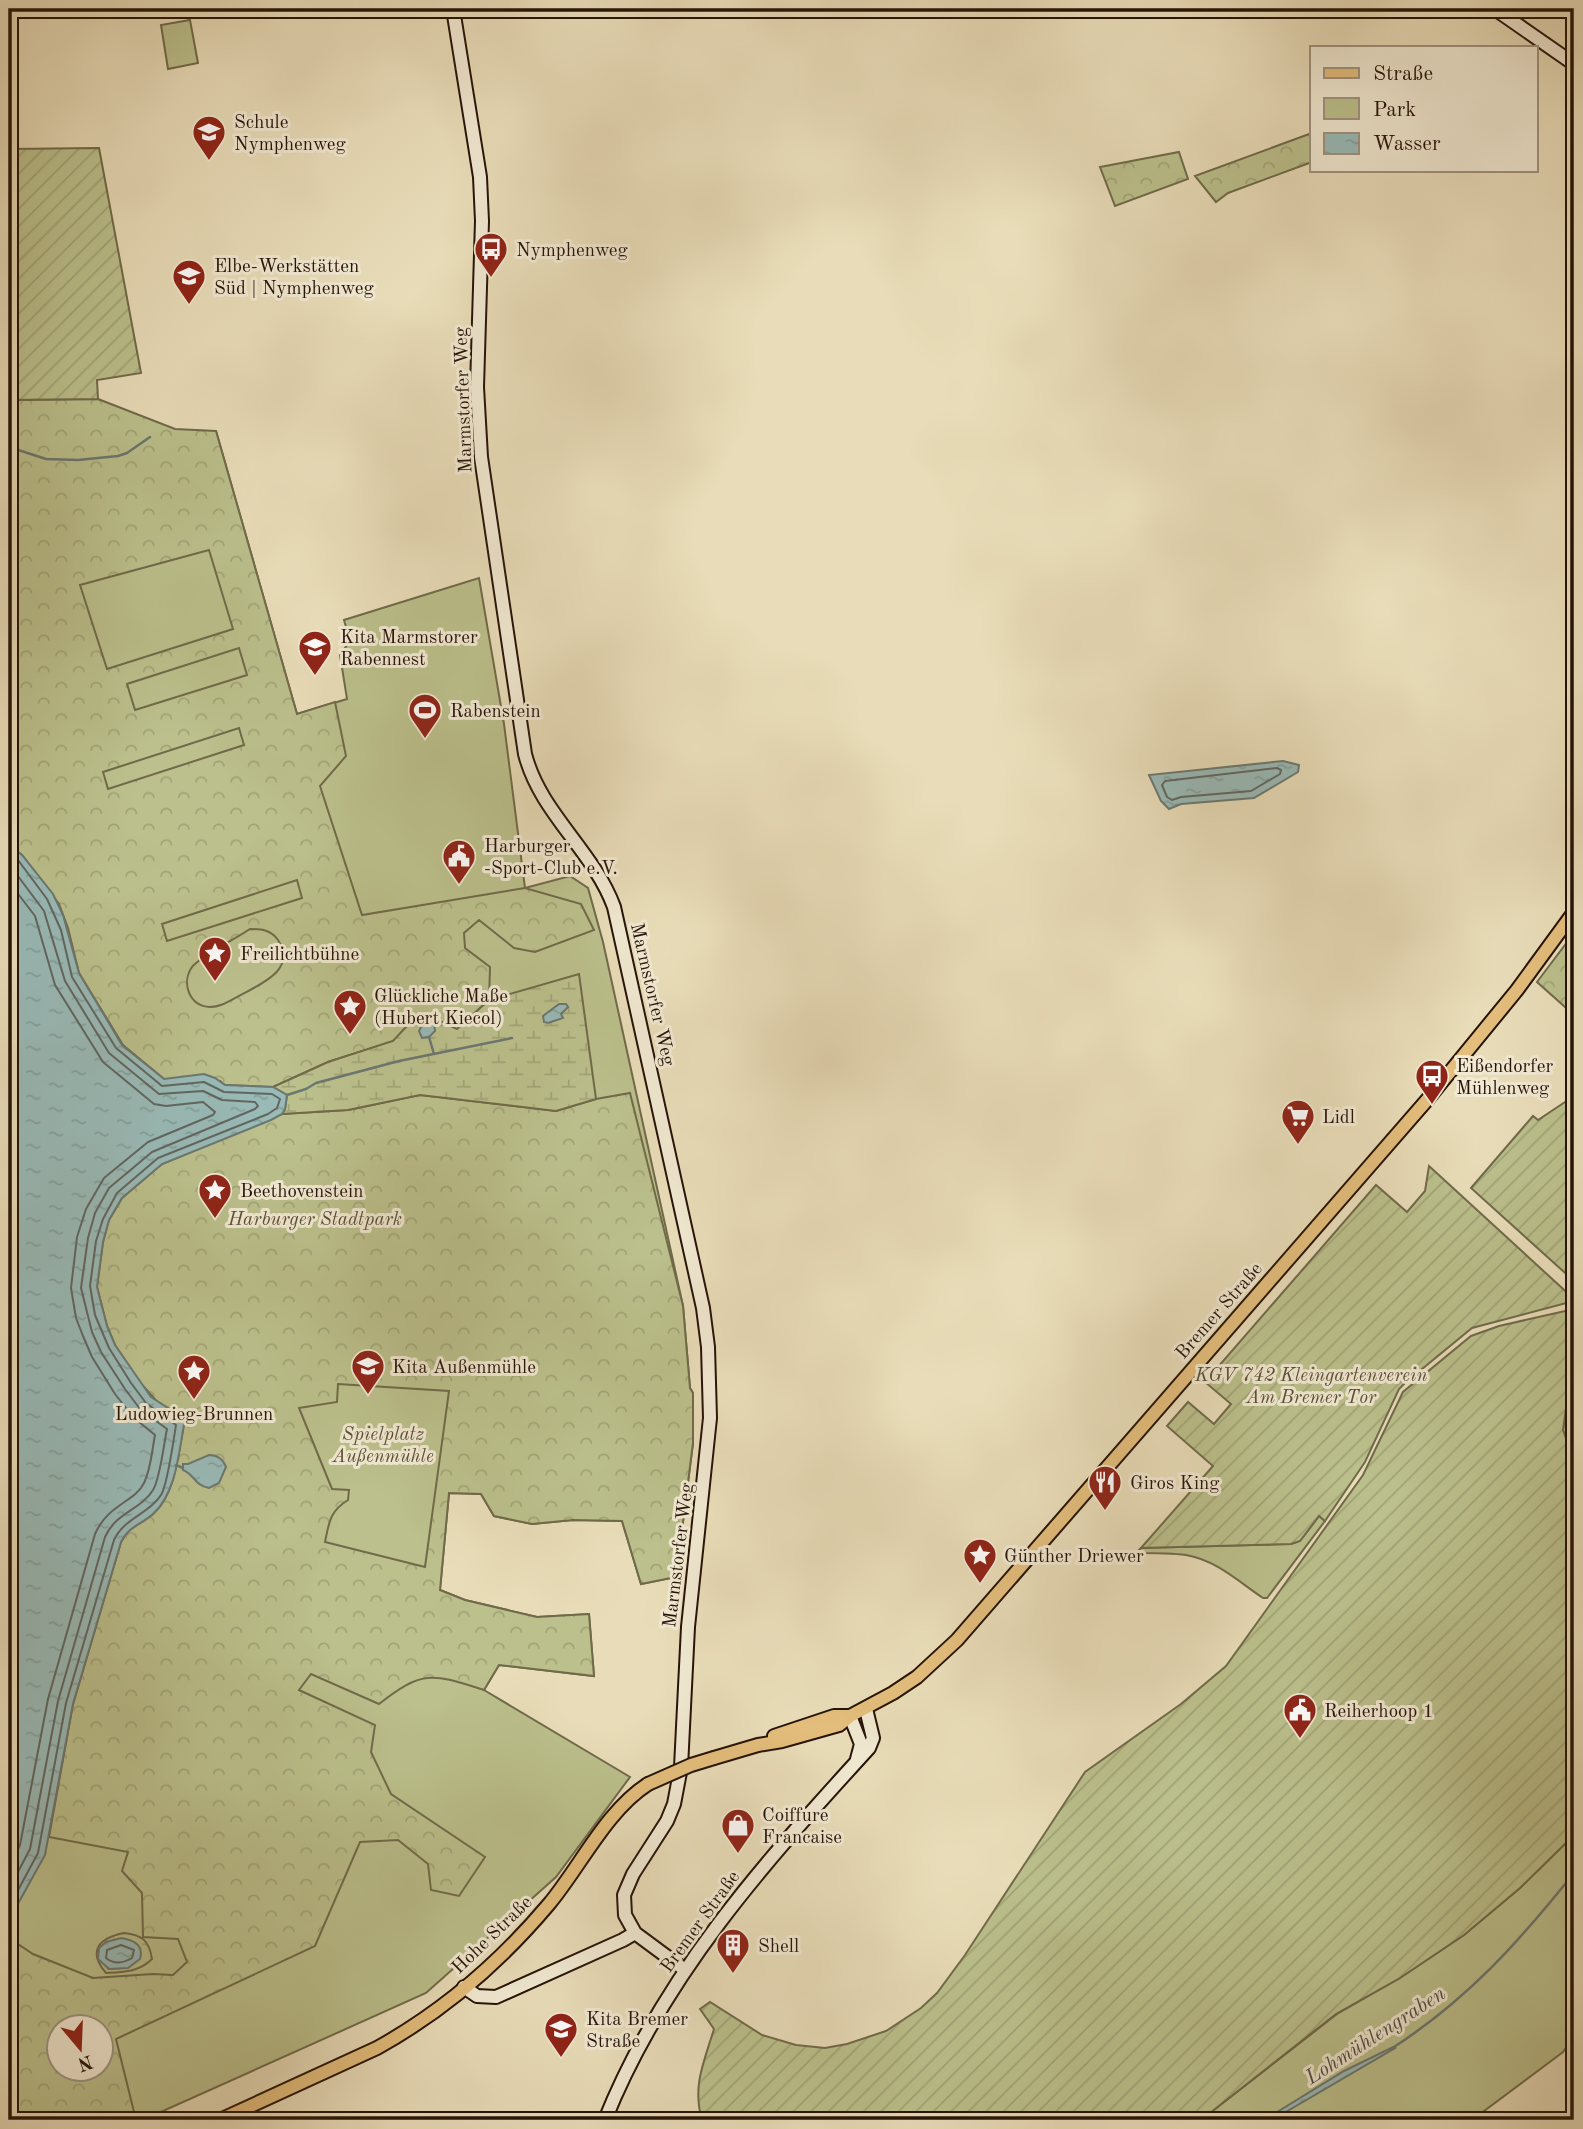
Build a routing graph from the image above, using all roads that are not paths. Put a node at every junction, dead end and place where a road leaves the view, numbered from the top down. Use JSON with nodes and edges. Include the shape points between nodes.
{"nodes":[{"id":1,"x":453,"y":9,"type":"edge"},
{"id":2,"x":1495,"y":9,"type":"edge"},
{"id":3,"x":1574,"y":64,"type":"edge"},
{"id":4,"x":1574,"y":912,"type":"edge"},
{"id":5,"x":866,"y":1709,"type":"junction"},
{"id":6,"x":850,"y":1716,"type":"junction"},
{"id":7,"x":855,"y":1764,"type":"junction"},
{"id":8,"x":635,"y":1933,"type":"junction"},
{"id":9,"x":685,"y":1970,"type":"junction"},
{"id":10,"x":464,"y":1987,"type":"junction"},
{"id":11,"x":220,"y":2120,"type":"edge"},
{"id":12,"x":605,"y":2120,"type":"edge"}],
"edges":[{"from":1,"to":8,"type":"street","name":"Marmstorfer Weg","via":[[480,177],[477,387],[481,457],[525,754],[549,808],[597,873],[614,907],[708,1347],[709,1449],[688,1628],[681,1767],[667,1821],[625,1890],[625,1915]]},
{"from":2,"to":3,"type":"street"},
{"from":4,"to":5,"type":"main road","name":"Bremer Straße","via":[[1427,1100],[957,1640],[917,1677]]},
{"from":5,"to":6,"type":"main road","name":"Bremer Straße"},
{"from":5,"to":7,"type":"street","name":"Bremer Straße","via":[[873,1738]]},
{"from":6,"to":7,"type":"street","via":[[861,1744]]},
{"from":6,"to":10,"type":"main road","name":"Hohe Straße","bridge":true,"via":[[835,1727],[691,1765],[648,1784],[618,1811],[549,1903]]},
{"from":7,"to":9,"type":"street","name":"Bremer Straße","via":[[755,1878]]},
{"from":8,"to":9,"type":"street"},
{"from":8,"to":10,"type":"street","via":[[496,1997],[472,1994]]},
{"from":9,"to":12,"type":"street","name":"Bremer Straße","via":[[637,2046]]},
{"from":10,"to":11,"type":"main road","name":"Hohe Straße","via":[[401,2035]]}]}
